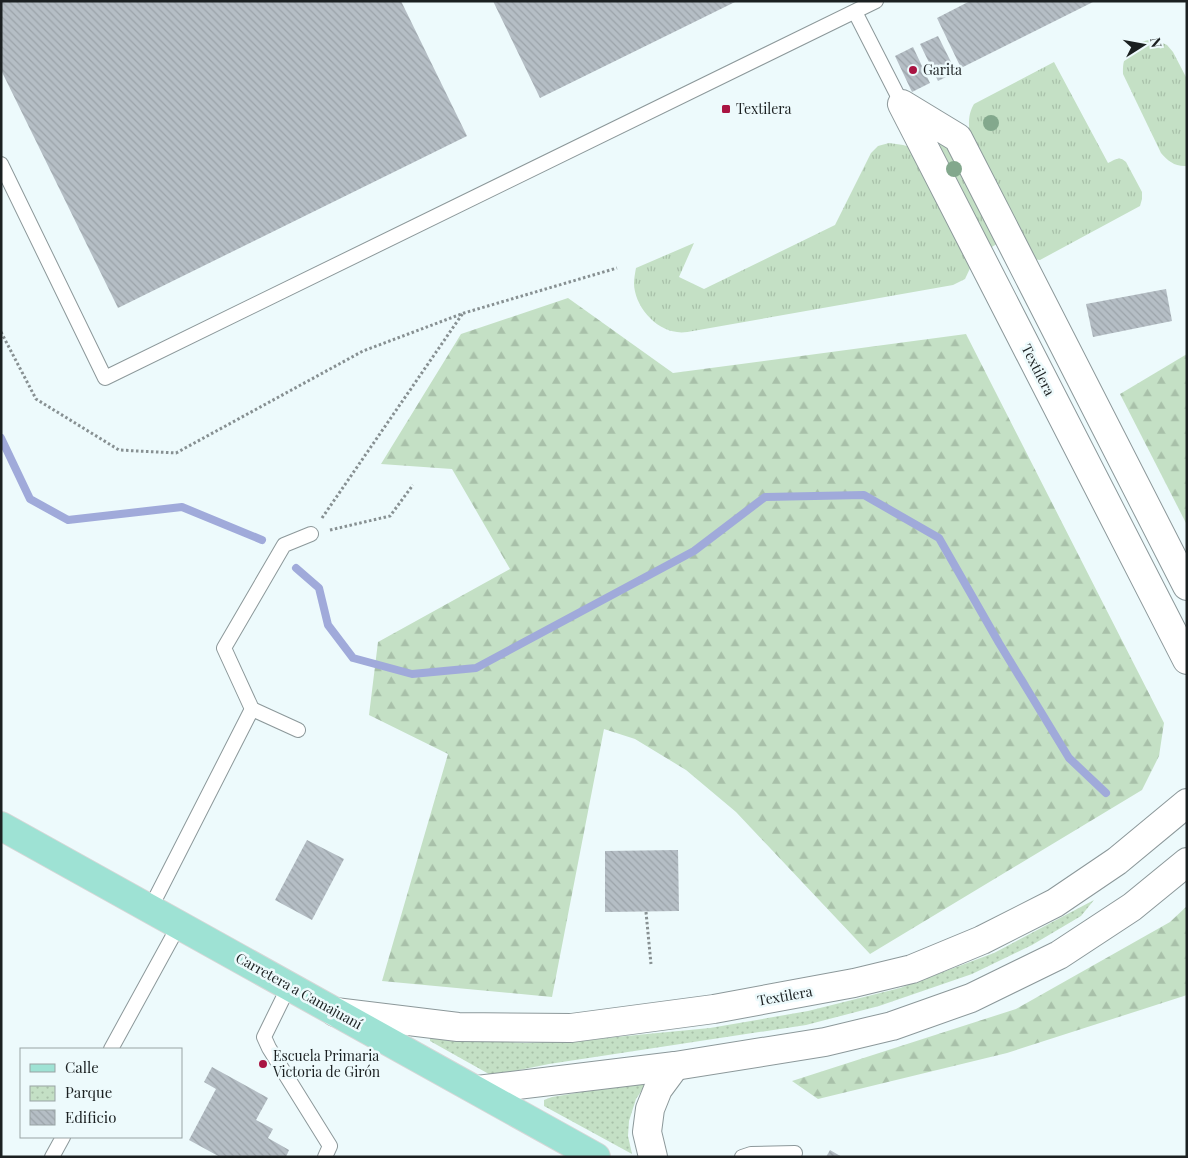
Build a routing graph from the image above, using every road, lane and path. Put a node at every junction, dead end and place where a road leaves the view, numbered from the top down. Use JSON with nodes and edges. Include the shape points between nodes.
{"nodes":[{"id":1,"x":876,"y":1,"type":"edge"},
{"id":2,"x":855,"y":12,"type":"junction"},
{"id":3,"x":902,"y":104,"type":"junction"},
{"id":4,"x":1,"y":164,"type":"edge"},
{"id":5,"x":616,"y":268,"type":"dead end"},
{"id":6,"x":464,"y":313,"type":"junction"},
{"id":7,"x":1,"y":332,"type":"edge"},
{"id":8,"x":413,"y":485,"type":"dead end"},
{"id":9,"x":311,"y":534,"type":"junction"},
{"id":10,"x":1187,"y":586,"type":"edge"},
{"id":11,"x":1187,"y":660,"type":"edge"},
{"id":12,"x":252,"y":709,"type":"junction"},
{"id":13,"x":298,"y":730,"type":"dead end"},
{"id":14,"x":1187,"y":803,"type":"edge"},
{"id":15,"x":1,"y":826,"type":"edge"},
{"id":16,"x":1187,"y":862,"type":"edge"},
{"id":17,"x":150,"y":909,"type":"junction"},
{"id":18,"x":646,"y":912,"type":"dead end"},
{"id":19,"x":179,"y":925,"type":"junction"},
{"id":20,"x":651,"y":964,"type":"dead end"},
{"id":21,"x":289,"y":986,"type":"junction"},
{"id":22,"x":335,"y":1012,"type":"junction"},
{"id":23,"x":112,"y":1048,"type":"edge"},
{"id":24,"x":675,"y":1066,"type":"junction"},
{"id":25,"x":477,"y":1090,"type":"junction"},
{"id":26,"x":62,"y":1138,"type":"edge"},
{"id":27,"x":52,"y":1157,"type":"edge"},
{"id":28,"x":325,"y":1157,"type":"edge"},
{"id":29,"x":596,"y":1157,"type":"edge"},
{"id":30,"x":653,"y":1157,"type":"edge"},
{"id":31,"x":742,"y":1157,"type":"edge"},
{"id":32,"x":793,"y":1157,"type":"edge"}],
"edges":[{"from":1,"to":2,"type":"lane"},
{"from":2,"to":3,"type":"lane"},
{"from":2,"to":4,"type":"lane","via":[[105,378]]},
{"from":3,"to":10,"type":"street","via":[[958,138]]},
{"from":3,"to":11,"type":"street","name":"Textilera"},
{"from":5,"to":6,"type":"path"},
{"from":6,"to":7,"type":"path","via":[[363,351],[176,453],[118,450],[36,399]]},
{"from":6,"to":9,"type":"path"},
{"from":8,"to":9,"type":"path","via":[[390,516]]},
{"from":9,"to":12,"type":"lane","via":[[284,546],[224,648]]},
{"from":12,"to":13,"type":"lane"},
{"from":12,"to":17,"type":"lane"},
{"from":14,"to":22,"type":"street","name":"Textilera","via":[[1117,861],[1055,903],[982,940],[912,968],[854,984],[714,1009],[571,1028],[458,1027]]},
{"from":15,"to":17,"type":"main road","name":"Carretera a Camajuaní"},
{"from":16,"to":24,"type":"street","via":[[1132,907],[1059,955],[971,998],[892,1026],[825,1042]]},
{"from":17,"to":19,"type":"main road","name":"Carretera a Camajuaní"},
{"from":18,"to":20,"type":"path"},
{"from":19,"to":21,"type":"main road","name":"Carretera a Camajuaní"},
{"from":19,"to":23,"type":"lane"},
{"from":21,"to":22,"type":"main road","name":"Carretera a Camajuaní"},
{"from":21,"to":28,"type":"lane","via":[[264,1037],[330,1146]]},
{"from":22,"to":25,"type":"main road","name":"Carretera a Camajuaní"},
{"from":24,"to":25,"type":"street"},
{"from":24,"to":30,"type":"street","via":[[658,1089],[650,1109],[647,1132]]},
{"from":25,"to":29,"type":"main road","name":"Carretera a Camajuaní"},
{"from":26,"to":27,"type":"lane"},
{"from":31,"to":32,"type":"lane","via":[[795,1153]]}]}
